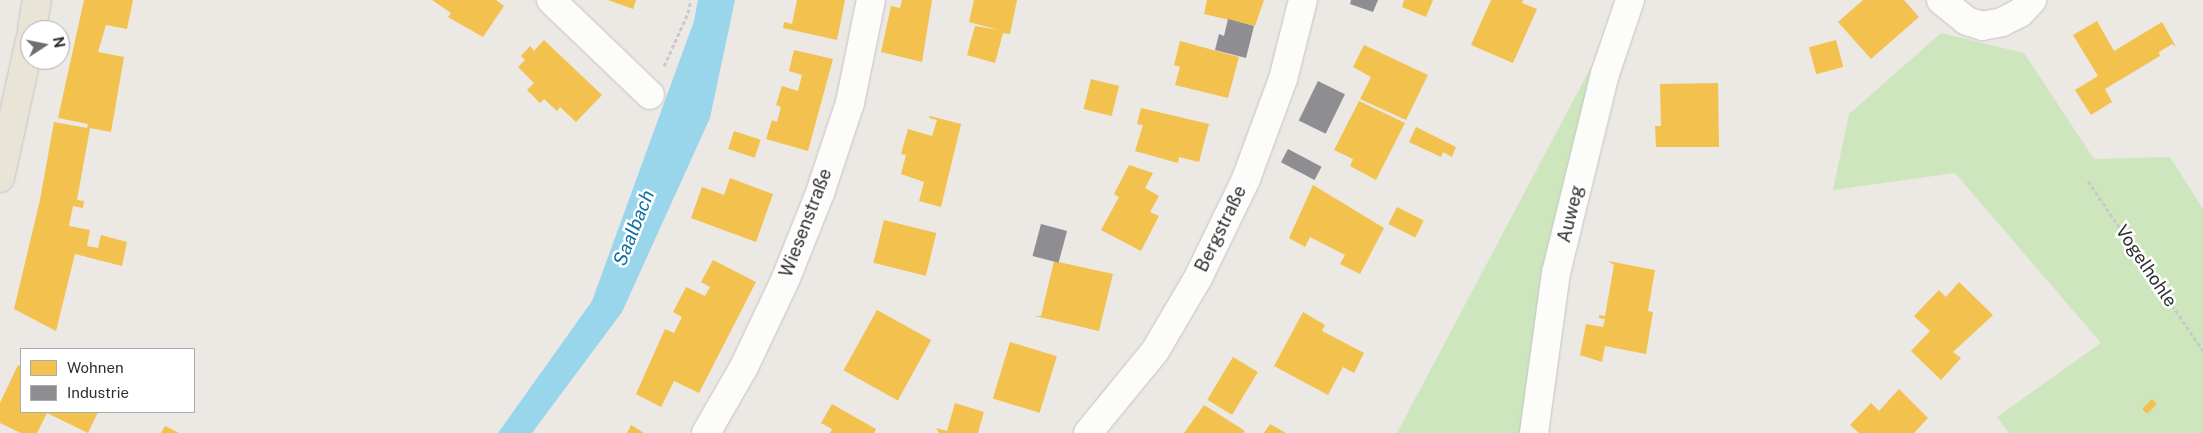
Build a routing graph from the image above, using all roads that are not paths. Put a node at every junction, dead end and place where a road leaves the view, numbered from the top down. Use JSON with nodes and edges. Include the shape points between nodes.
{"nodes":[{"id":1,"x":37,"y":0,"type":"edge"},
{"id":2,"x":551,"y":0,"type":"edge"},
{"id":3,"x":871,"y":0,"type":"edge"},
{"id":4,"x":1303,"y":0,"type":"edge"},
{"id":5,"x":1630,"y":0,"type":"edge"},
{"id":6,"x":1941,"y":0,"type":"edge"},
{"id":7,"x":2026,"y":6,"type":"edge"},
{"id":8,"x":34,"y":20,"type":"edge"},
{"id":9,"x":23,"y":70,"type":"edge"},
{"id":10,"x":650,"y":95,"type":"road end"},
{"id":11,"x":0,"y":178,"type":"edge"},
{"id":12,"x":706,"y":433,"type":"edge"},
{"id":13,"x":1088,"y":433,"type":"edge"},
{"id":14,"x":1534,"y":433,"type":"edge"}],
"edges":[{"from":1,"to":8,"type":"main road"},
{"from":2,"to":10,"type":"street"},
{"from":3,"to":12,"type":"street","name":"Wiesenstraße","via":[[850,103],[820,193],[744,367]]},
{"from":4,"to":13,"type":"street","name":"Bergstraße","via":[[1282,78],[1246,179],[1202,270],[1155,351]]},
{"from":5,"to":14,"type":"street","name":"Auweg","via":[[1606,74],[1556,273]]},
{"from":6,"to":7,"type":"street","via":[[1967,20],[1982,26],[2002,22]]},
{"from":9,"to":11,"type":"main road"}]}
